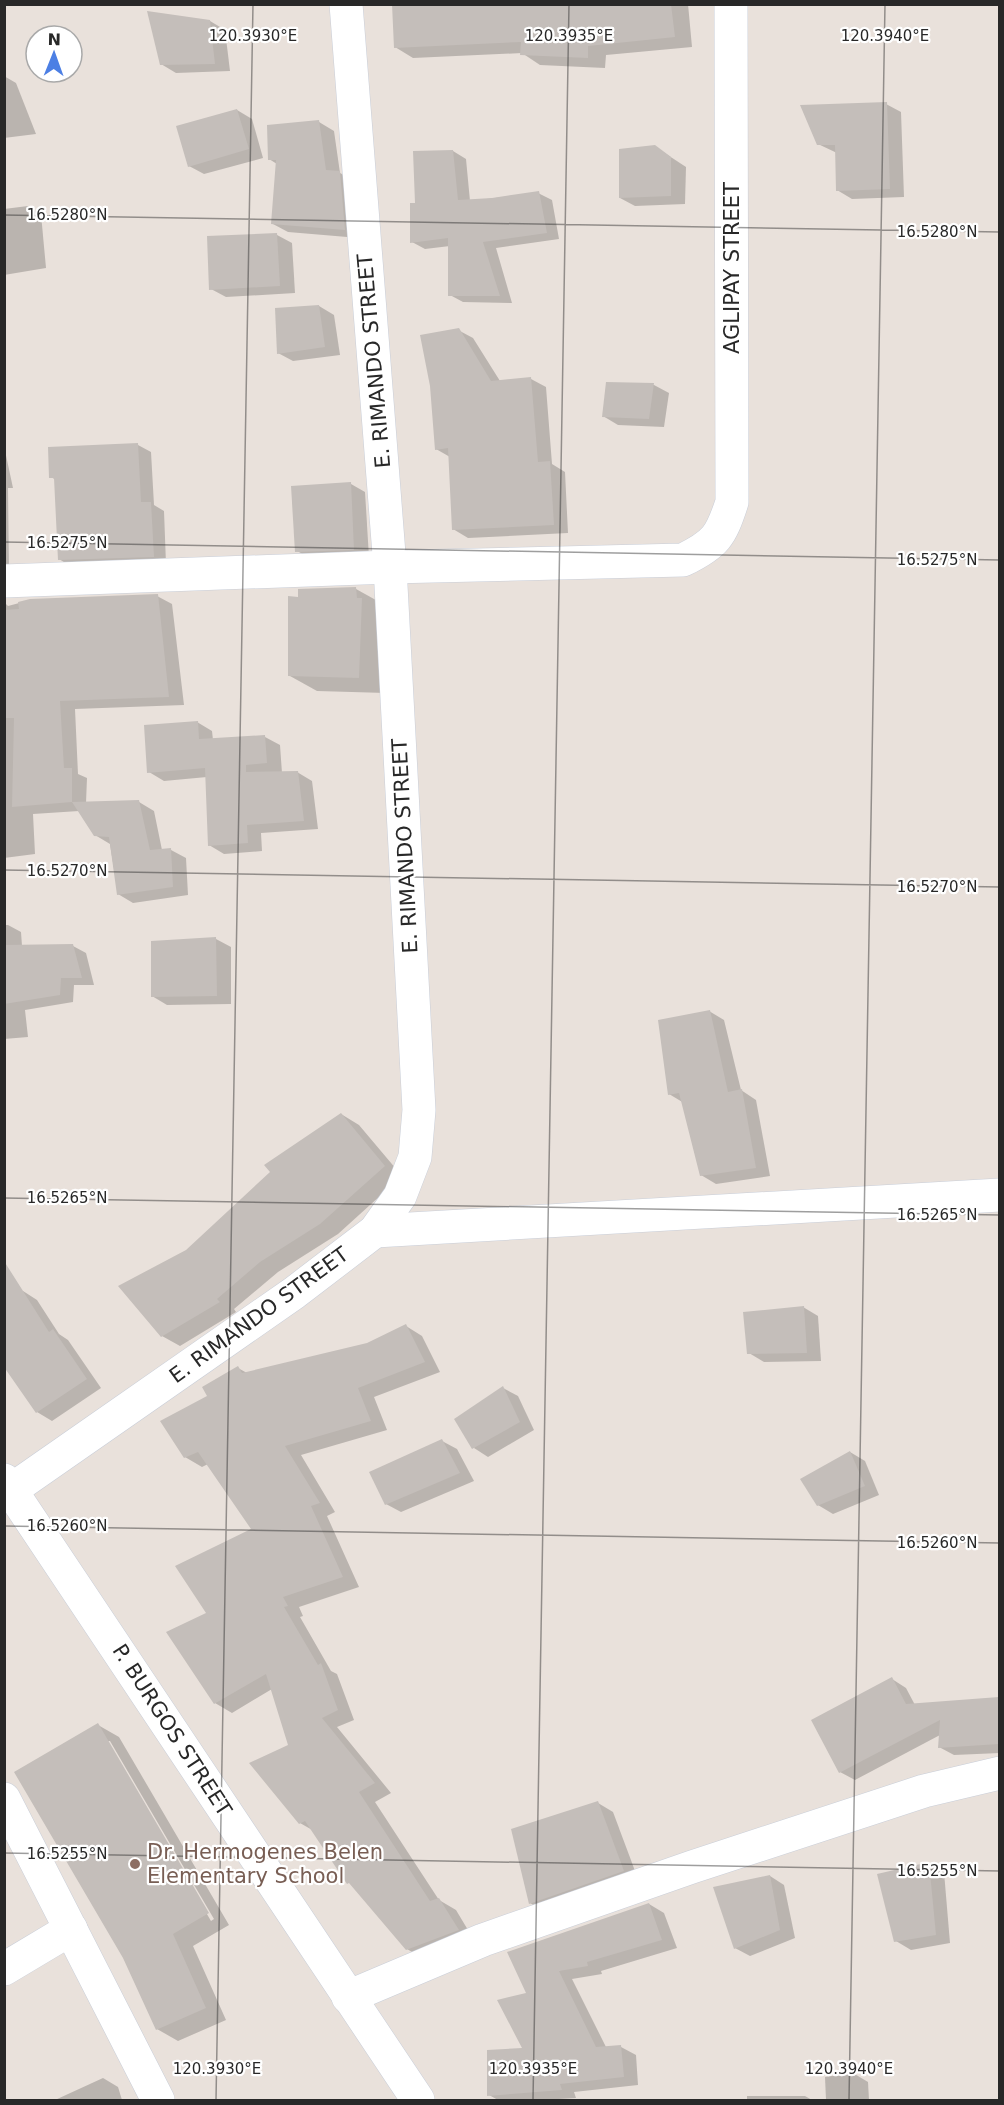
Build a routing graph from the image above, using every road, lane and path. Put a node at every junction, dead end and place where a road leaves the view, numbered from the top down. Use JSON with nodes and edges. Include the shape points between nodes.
{"nodes":[{"id":1,"x":346,"y":4,"type":"edge"},
{"id":2,"x":731,"y":4,"type":"edge"},
{"id":3,"x":390,"y":567,"type":"junction"},
{"id":4,"x":4,"y":581,"type":"edge"},
{"id":5,"x":999,"y":1195,"type":"edge"},
{"id":6,"x":375,"y":1230,"type":"junction"},
{"id":7,"x":7,"y":1489,"type":"edge"},
{"id":8,"x":999,"y":1773,"type":"edge"},
{"id":9,"x":4,"y":1799,"type":"edge"},
{"id":10,"x":71,"y":1929,"type":"junction"},
{"id":11,"x":4,"y":1969,"type":"edge"},
{"id":12,"x":348,"y":1997,"type":"junction"},
{"id":13,"x":158,"y":2100,"type":"edge"},
{"id":14,"x":418,"y":2100,"type":"edge"}],
"edges":[{"from":1,"to":3,"type":"street","name":"E. RIMANDO STREET"},
{"from":2,"to":3,"type":"street","name":"AGLIPAY STREET","via":[[732,502],[723,530],[704,550],[683,560]]},
{"from":3,"to":4,"type":"street"},
{"from":3,"to":6,"type":"street","name":"E. RIMANDO STREET","via":[[419,1110],[415,1157],[400,1196]]},
{"from":5,"to":6,"type":"street"},
{"from":6,"to":7,"type":"street","name":"E. RIMANDO STREET","via":[[294,1293]]},
{"from":7,"to":12,"type":"street","name":"P. BURGOS STREET","via":[[70,1576]]},
{"from":8,"to":12,"type":"street","via":[[924,1791],[692,1867],[483,1940]]},
{"from":9,"to":10,"type":"street"},
{"from":10,"to":11,"type":"street"},
{"from":10,"to":13,"type":"street"},
{"from":12,"to":14,"type":"street","name":"P. BURGOS STREET"}]}
